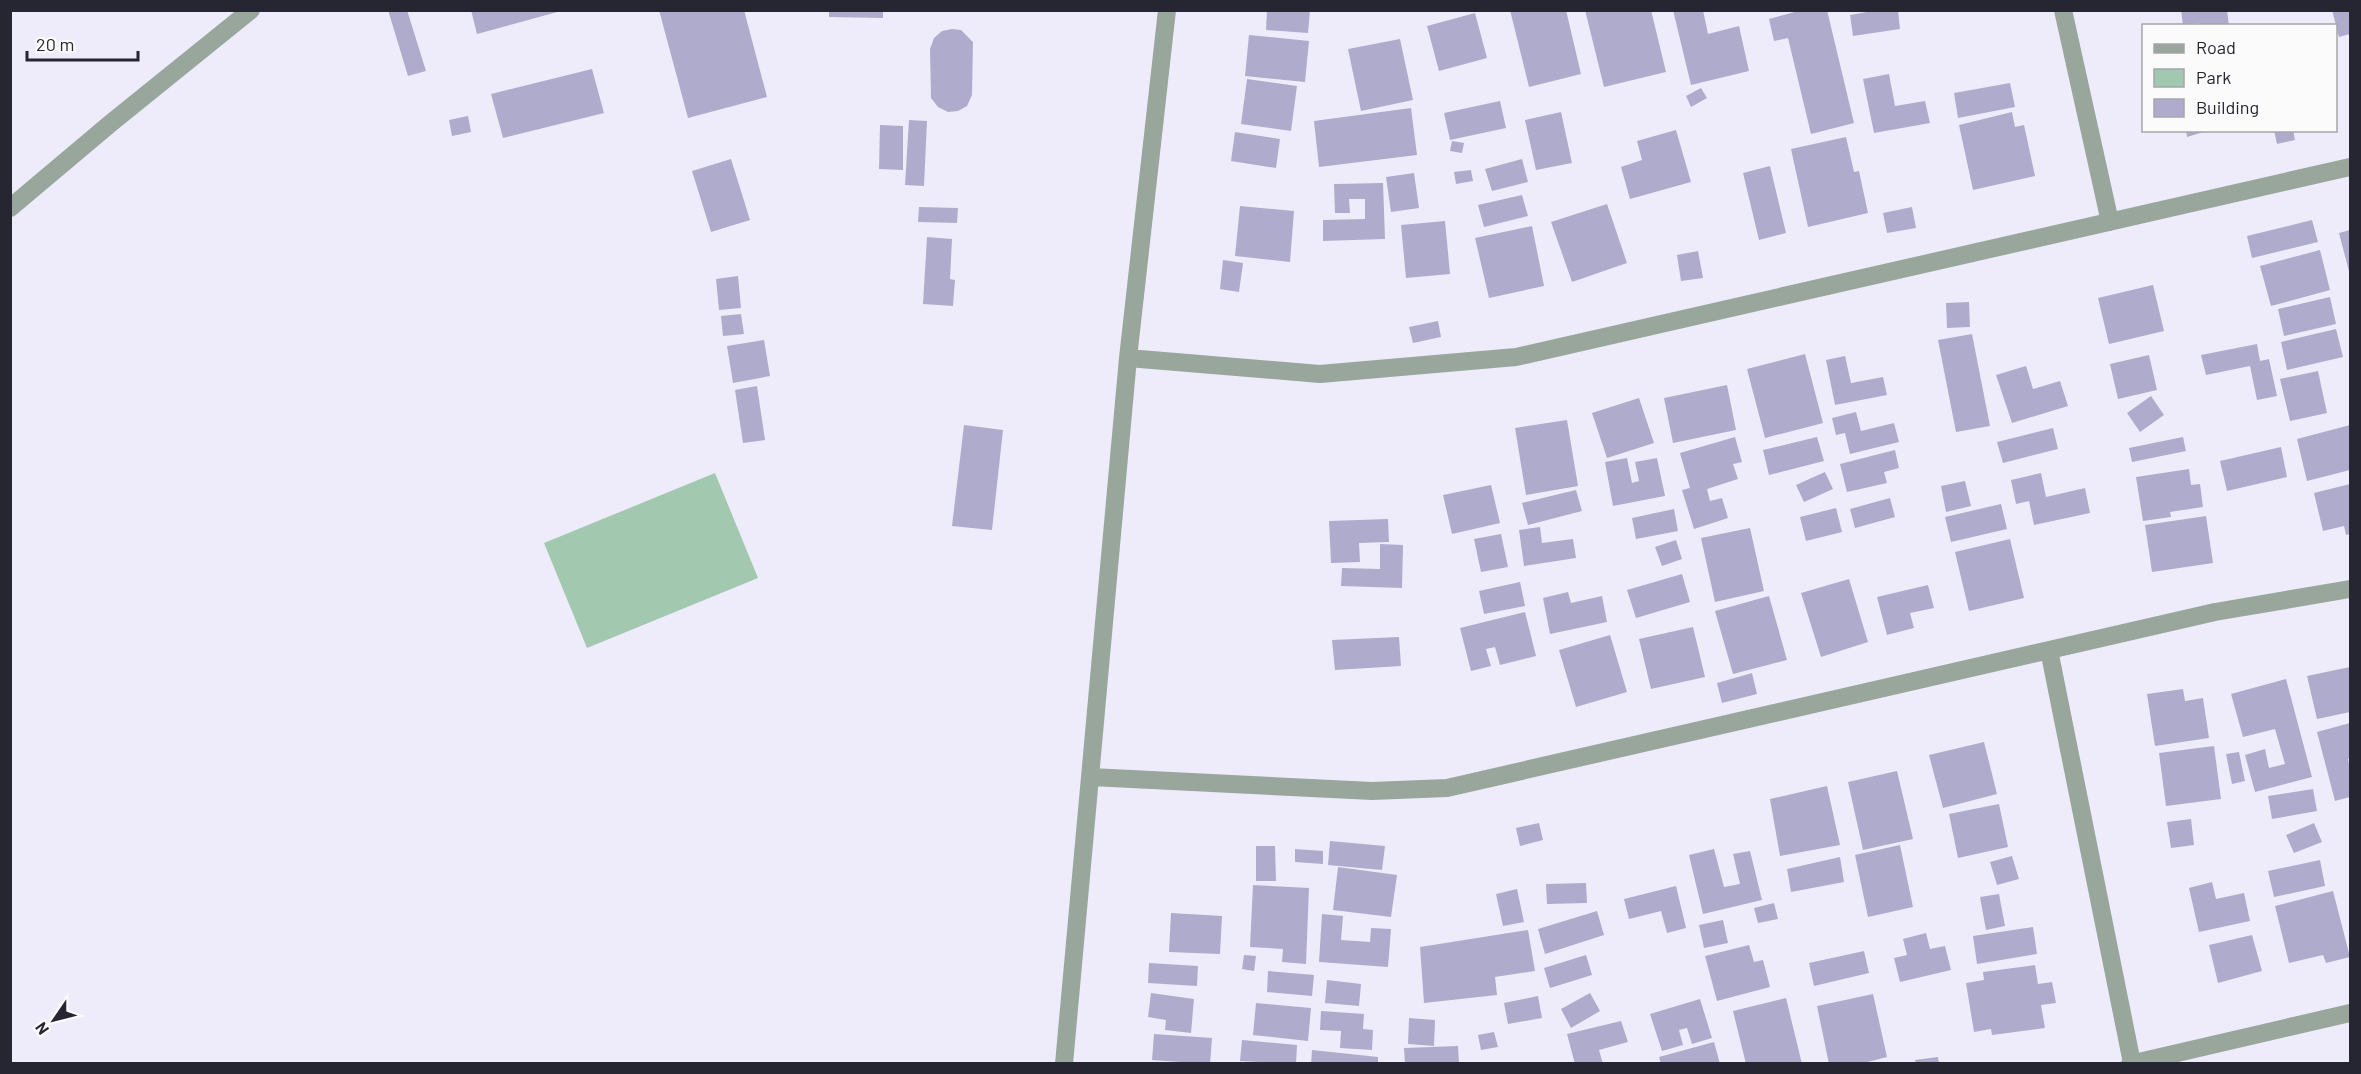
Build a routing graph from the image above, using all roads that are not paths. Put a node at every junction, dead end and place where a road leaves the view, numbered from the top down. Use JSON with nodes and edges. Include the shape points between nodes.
{"nodes":[{"id":1,"x":251,"y":10,"type":"edge"},
{"id":2,"x":1167,"y":10,"type":"edge"},
{"id":3,"x":2063,"y":10,"type":"edge"},
{"id":4,"x":2350,"y":167,"type":"edge"},
{"id":5,"x":10,"y":208,"type":"edge"},
{"id":6,"x":2110,"y":222,"type":"junction"},
{"id":7,"x":1128,"y":358,"type":"junction"},
{"id":8,"x":2350,"y":588,"type":"edge"},
{"id":9,"x":2049,"y":650,"type":"junction"},
{"id":10,"x":1091,"y":777,"type":"junction"},
{"id":11,"x":2350,"y":1013,"type":"edge"},
{"id":12,"x":2131,"y":1063,"type":"edge"},
{"id":13,"x":1064,"y":1064,"type":"edge"}],
"edges":[{"from":1,"to":5,"type":"street"},
{"from":2,"to":7,"type":"street"},
{"from":3,"to":6,"type":"street"},
{"from":4,"to":6,"type":"street"},
{"from":6,"to":7,"type":"street","via":[[1516,357],[1320,374]]},
{"from":7,"to":10,"type":"street"},
{"from":8,"to":9,"type":"street","via":[[2215,612]]},
{"from":9,"to":10,"type":"street","via":[[1447,788],[1372,791]]},
{"from":9,"to":12,"type":"street"},
{"from":10,"to":13,"type":"street"},
{"from":11,"to":12,"type":"street"}]}
